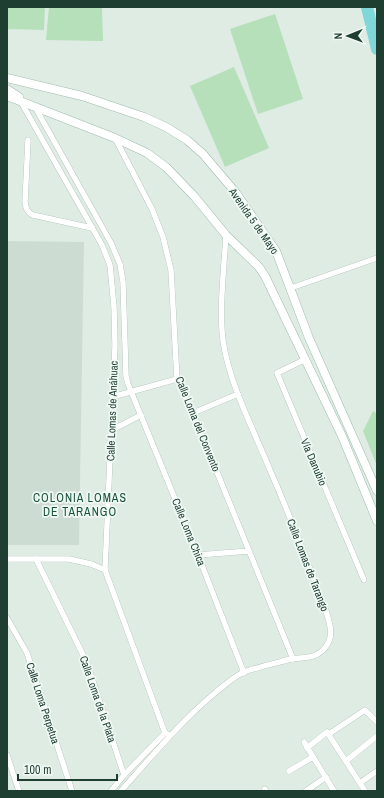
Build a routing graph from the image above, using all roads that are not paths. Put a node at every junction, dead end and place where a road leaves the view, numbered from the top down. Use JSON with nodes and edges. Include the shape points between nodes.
{"nodes":[{"id":1,"x":7,"y":78,"type":"edge"},
{"id":2,"x":7,"y":89,"type":"edge"},
{"id":3,"x":7,"y":96,"type":"edge"},
{"id":4,"x":20,"y":102,"type":"junction"},
{"id":5,"x":35,"y":106,"type":"junction"},
{"id":6,"x":114,"y":138,"type":"junction"},
{"id":7,"x":28,"y":140,"type":"dead end"},
{"id":8,"x":92,"y":228,"type":"junction"},
{"id":9,"x":226,"y":235,"type":"junction"},
{"id":10,"x":377,"y":258,"type":"edge"},
{"id":11,"x":291,"y":288,"type":"junction"},
{"id":12,"x":306,"y":359,"type":"junction"},
{"id":13,"x":177,"y":379,"type":"junction"},
{"id":14,"x":132,"y":392,"type":"junction"},
{"id":15,"x":238,"y":394,"type":"junction"},
{"id":16,"x":112,"y":397,"type":"junction"},
{"id":17,"x":193,"y":413,"type":"junction"},
{"id":18,"x":142,"y":415,"type":"junction"},
{"id":19,"x":112,"y":430,"type":"junction"},
{"id":20,"x":377,"y":491,"type":"edge"},
{"id":21,"x":377,"y":521,"type":"edge"},
{"id":22,"x":248,"y":551,"type":"junction"},
{"id":23,"x":198,"y":555,"type":"junction"},
{"id":24,"x":7,"y":559,"type":"edge"},
{"id":25,"x":36,"y":559,"type":"junction"},
{"id":26,"x":105,"y":570,"type":"junction"},
{"id":27,"x":364,"y":580,"type":"dead end"},
{"id":28,"x":7,"y":618,"type":"edge"},
{"id":29,"x":293,"y":659,"type":"junction"},
{"id":30,"x":244,"y":672,"type":"junction"},
{"id":31,"x":377,"y":722,"type":"edge"},
{"id":32,"x":165,"y":733,"type":"junction"},
{"id":33,"x":328,"y":733,"type":"junction"},
{"id":34,"x":172,"y":735,"type":"junction"},
{"id":35,"x":377,"y":736,"type":"edge"},
{"id":36,"x":304,"y":742,"type":"dead end"},
{"id":37,"x":308,"y":748,"type":"junction"},
{"id":38,"x":7,"y":755,"type":"edge"},
{"id":39,"x":313,"y":757,"type":"junction"},
{"id":40,"x":346,"y":761,"type":"junction"},
{"id":41,"x":290,"y":771,"type":"dead end"},
{"id":42,"x":377,"y":771,"type":"edge"},
{"id":43,"x":124,"y":775,"type":"junction"},
{"id":44,"x":326,"y":778,"type":"junction"},
{"id":45,"x":360,"y":783,"type":"junction"},
{"id":46,"x":19,"y":791,"type":"edge"},
{"id":47,"x":72,"y":791,"type":"edge"},
{"id":48,"x":111,"y":791,"type":"edge"},
{"id":49,"x":121,"y":791,"type":"edge"},
{"id":50,"x":306,"y":791,"type":"edge"},
{"id":51,"x":334,"y":791,"type":"edge"},
{"id":52,"x":365,"y":791,"type":"edge"}],
"edges":[{"from":1,"to":11,"type":"main road","name":"Avenida 5 de Mayo","via":[[58,89],[144,117],[186,140],[203,154],[236,193],[266,235],[276,251]]},
{"from":2,"to":5,"type":"main road"},
{"from":3,"to":4,"type":"main road","name":"Avenida 5 de Mayo"},
{"from":4,"to":5,"type":"main road","name":"Avenida 5 de Mayo"},
{"from":4,"to":8,"type":"street","name":"Calle Lomas de Anáhuac"},
{"from":5,"to":6,"type":"main road","name":"Avenida 5 de Mayo"},
{"from":5,"to":14,"type":"street","name":"Calle Lomas de Anáhuac","via":[[111,243],[120,264],[125,306],[126,376]]},
{"from":6,"to":9,"type":"main road","name":"Avenida 5 de Mayo","via":[[147,153],[166,167]]},
{"from":6,"to":13,"type":"street","name":"Calle Loma del Convento","via":[[164,237],[171,270]]},
{"from":7,"to":8,"type":"street","via":[[25,208],[33,215]]},
{"from":8,"to":16,"type":"street","name":"Calle Lomas de Anáhuac","via":[[110,264],[115,346]]},
{"from":9,"to":12,"type":"main road","name":"Avenida 5 de Mayo","via":[[265,276]]},
{"from":9,"to":15,"type":"street","name":"Calle Lomas de Tarango","via":[[223,340]]},
{"from":10,"to":11,"type":"street"},
{"from":11,"to":20,"type":"main road","name":"Avenida 5 de Mayo","via":[[309,338]]},
{"from":12,"to":21,"type":"main road","name":"Avenida 5 de Mayo","via":[[342,436]]},
{"from":12,"to":27,"type":"street","name":"Vía Danubio","via":[[277,373]]},
{"from":13,"to":14,"type":"street"},
{"from":13,"to":17,"type":"street","name":"Calle Loma del Convento"},
{"from":14,"to":16,"type":"street"},
{"from":14,"to":18,"type":"street","name":"Calle Loma Chica"},
{"from":15,"to":17,"type":"street"},
{"from":15,"to":29,"type":"street","name":"Calle Lomas de Tarango","via":[[277,484],[330,626],[330,642],[316,656]]},
{"from":16,"to":19,"type":"street","name":"Calle Lomas de Anáhuac"},
{"from":17,"to":22,"type":"street","name":"Calle Loma del Convento"},
{"from":18,"to":19,"type":"street"},
{"from":18,"to":23,"type":"street","name":"Calle Loma Chica"},
{"from":19,"to":26,"type":"street","name":"Calle Lomas de Anáhuac"},
{"from":22,"to":23,"type":"street"},
{"from":22,"to":29,"type":"street","name":"Calle Loma del Convento"},
{"from":23,"to":30,"type":"street","name":"Calle Loma Chica"},
{"from":24,"to":25,"type":"street"},
{"from":25,"to":26,"type":"street","via":[[69,559]]},
{"from":25,"to":43,"type":"street","name":"Calle Loma de la Plata","via":[[87,664]]},
{"from":26,"to":32,"type":"street","name":"Calle Lomas de Anáhuac"},
{"from":28,"to":47,"type":"street","name":"Calle Loma Perpetua","via":[[27,653]]},
{"from":29,"to":30,"type":"street","name":"Calle Lomas de Tarango"},
{"from":30,"to":34,"type":"street","name":"Calle Lomas de Tarango","via":[[230,680],[206,701]]},
{"from":31,"to":33,"type":"street","via":[[365,710]]},
{"from":32,"to":34,"type":"street"},
{"from":32,"to":43,"type":"street"},
{"from":33,"to":37,"type":"street"},
{"from":33,"to":40,"type":"street"},
{"from":34,"to":49,"type":"street","name":"Calle Lomas de Tarango"},
{"from":35,"to":40,"type":"street"},
{"from":36,"to":37,"type":"street"},
{"from":37,"to":39,"type":"street"},
{"from":38,"to":46,"type":"street"},
{"from":39,"to":41,"type":"street"},
{"from":39,"to":44,"type":"street"},
{"from":40,"to":45,"type":"street"},
{"from":42,"to":45,"type":"street"},
{"from":43,"to":48,"type":"street"},
{"from":44,"to":50,"type":"street"},
{"from":44,"to":51,"type":"street"},
{"from":45,"to":52,"type":"street"}]}
